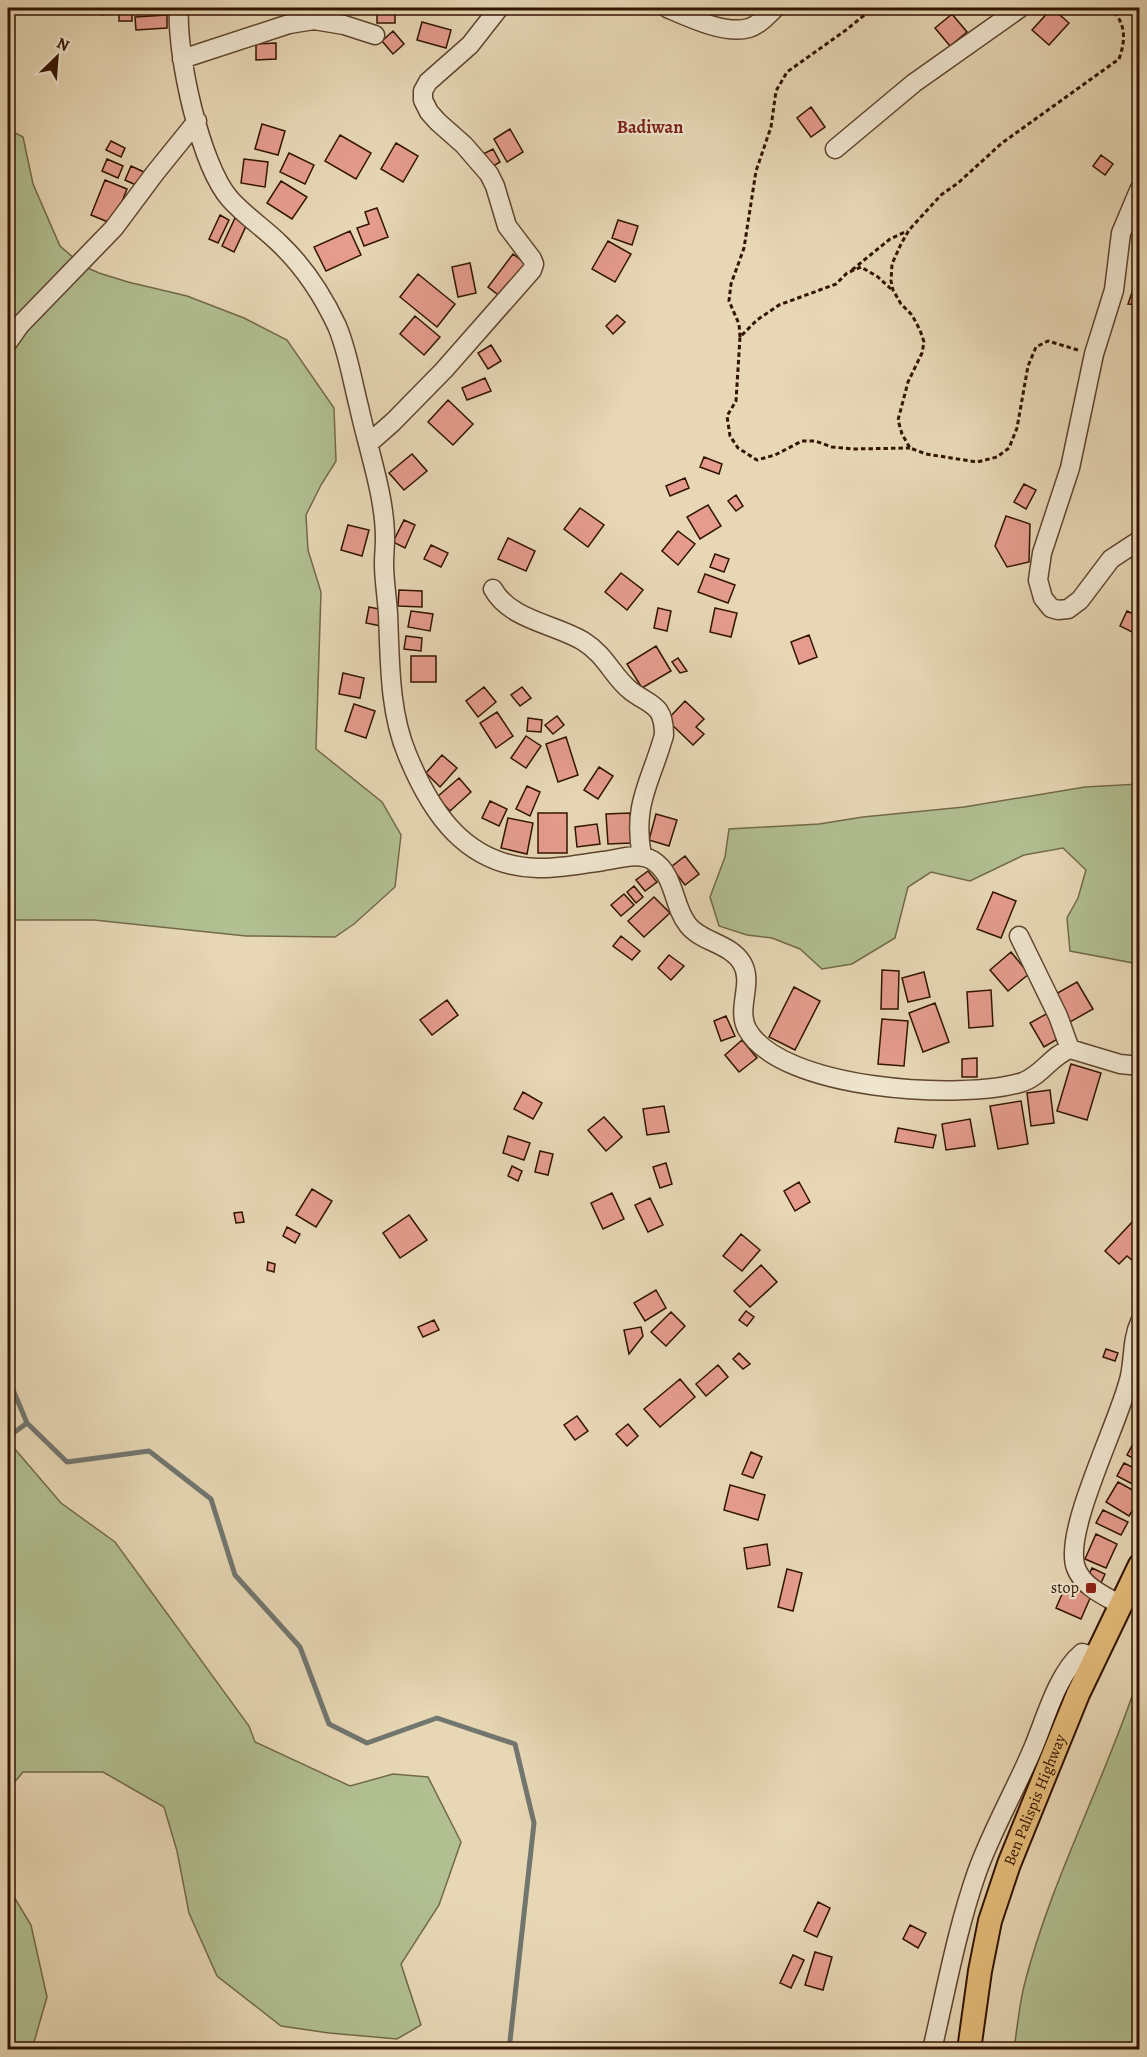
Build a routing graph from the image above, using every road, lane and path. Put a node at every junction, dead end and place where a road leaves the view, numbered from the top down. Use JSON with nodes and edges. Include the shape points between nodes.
{"nodes":[{"id":1,"x":179,"y":8,"type":"edge"},
{"id":2,"x":499,"y":8,"type":"edge"},
{"id":3,"x":667,"y":8,"type":"edge"},
{"id":4,"x":775,"y":8,"type":"edge"},
{"id":5,"x":873,"y":8,"type":"edge"},
{"id":6,"x":1020,"y":8,"type":"edge"},
{"id":7,"x":1111,"y":8,"type":"edge"},
{"id":8,"x":375,"y":35,"type":"dead end"},
{"id":9,"x":182,"y":59,"type":"junction"},
{"id":10,"x":197,"y":121,"type":"junction"},
{"id":11,"x":835,"y":149,"type":"dead end"},
{"id":12,"x":1140,"y":188,"type":"edge"},
{"id":13,"x":909,"y":230,"type":"junction"},
{"id":14,"x":847,"y":273,"type":"junction"},
{"id":15,"x":893,"y":290,"type":"junction"},
{"id":16,"x":740,"y":337,"type":"junction"},
{"id":17,"x":8,"y":342,"type":"edge"},
{"id":18,"x":1094,"y":354,"type":"junction"},
{"id":19,"x":368,"y":444,"type":"junction"},
{"id":20,"x":910,"y":448,"type":"junction"},
{"id":21,"x":1140,"y":540,"type":"edge"},
{"id":22,"x":493,"y":589,"type":"dead end"},
{"id":23,"x":642,"y":856,"type":"junction"},
{"id":24,"x":1019,"y":936,"type":"dead end"},
{"id":25,"x":1070,"y":1049,"type":"junction"},
{"id":26,"x":1140,"y":1066,"type":"edge"},
{"id":27,"x":1140,"y":1322,"type":"edge"},
{"id":28,"x":1140,"y":1565,"type":"edge"},
{"id":29,"x":1121,"y":1605,"type":"junction"},
{"id":30,"x":1096,"y":1657,"type":"junction"},
{"id":31,"x":932,"y":2049,"type":"edge"},
{"id":32,"x":969,"y":2049,"type":"edge"}],
"edges":[{"from":1,"to":9,"type":"street"},
{"from":2,"to":19,"type":"street","via":[[470,45],[428,82],[423,100],[429,112],[489,174],[507,226],[534,264],[444,370]]},
{"from":3,"to":4,"type":"street","via":[[717,27],[734,28],[750,28]]},
{"from":5,"to":16,"type":"path","via":[[787,72],[777,91],[771,127],[756,171],[744,248],[731,284],[729,301]]},
{"from":6,"to":11,"type":"street","via":[[914,83]]},
{"from":7,"to":13,"type":"path","via":[[1125,34],[1119,59],[1002,142]]},
{"from":8,"to":9,"type":"street","via":[[314,20],[289,24]]},
{"from":9,"to":10,"type":"street"},
{"from":10,"to":17,"type":"street","via":[[114,228]]},
{"from":10,"to":19,"type":"street","via":[[218,182],[301,266],[333,319]]},
{"from":12,"to":18,"type":"street","via":[[1121,233],[1114,290]]},
{"from":13,"to":14,"type":"path","via":[[890,239]]},
{"from":13,"to":15,"type":"path","via":[[892,264]]},
{"from":14,"to":15,"type":"path","via":[[861,267]]},
{"from":14,"to":16,"type":"path","via":[[836,284],[779,305]]},
{"from":15,"to":20,"type":"path","via":[[912,315],[924,342],[898,420]]},
{"from":16,"to":20,"type":"path","via":[[736,401],[727,416],[730,436],[738,448],[757,460],[802,441],[832,447]]},
{"from":18,"to":20,"type":"path","via":[[1048,341],[1036,347],[1028,366],[1010,448],[997,457],[977,462]]},
{"from":18,"to":21,"type":"street","via":[[1070,468],[1042,553],[1038,580],[1043,598],[1051,608],[1068,609],[1080,600],[1110,559]]},
{"from":19,"to":23,"type":"street","via":[[385,536],[392,696],[405,750],[438,815],[472,848],[516,866],[557,867]]},
{"from":22,"to":23,"type":"street","via":[[508,607],[595,649],[627,687],[658,710],[664,735],[639,810]]},
{"from":23,"to":25,"type":"street","via":[[657,863],[666,874],[690,929],[734,954],[742,963],[746,974],[742,1014],[745,1025],[779,1059],[826,1077],[879,1085],[937,1090],[996,1088],[1034,1077]]},
{"from":24,"to":25,"type":"street"},
{"from":25,"to":26,"type":"street"},
{"from":27,"to":29,"type":"street","via":[[1128,1383],[1087,1497],[1073,1551],[1075,1567],[1091,1588]]},
{"from":28,"to":29,"type":"main road","name":"Ben Palispis Highway"},
{"from":29,"to":30,"type":"main road","name":"Ben Palispis Highway"},
{"from":30,"to":31,"type":"street","via":[[1082,1653],[1065,1673],[978,1871]]},
{"from":30,"to":32,"type":"main road","name":"Ben Palispis Highway","via":[[1009,1864],[990,1921]]}]}
